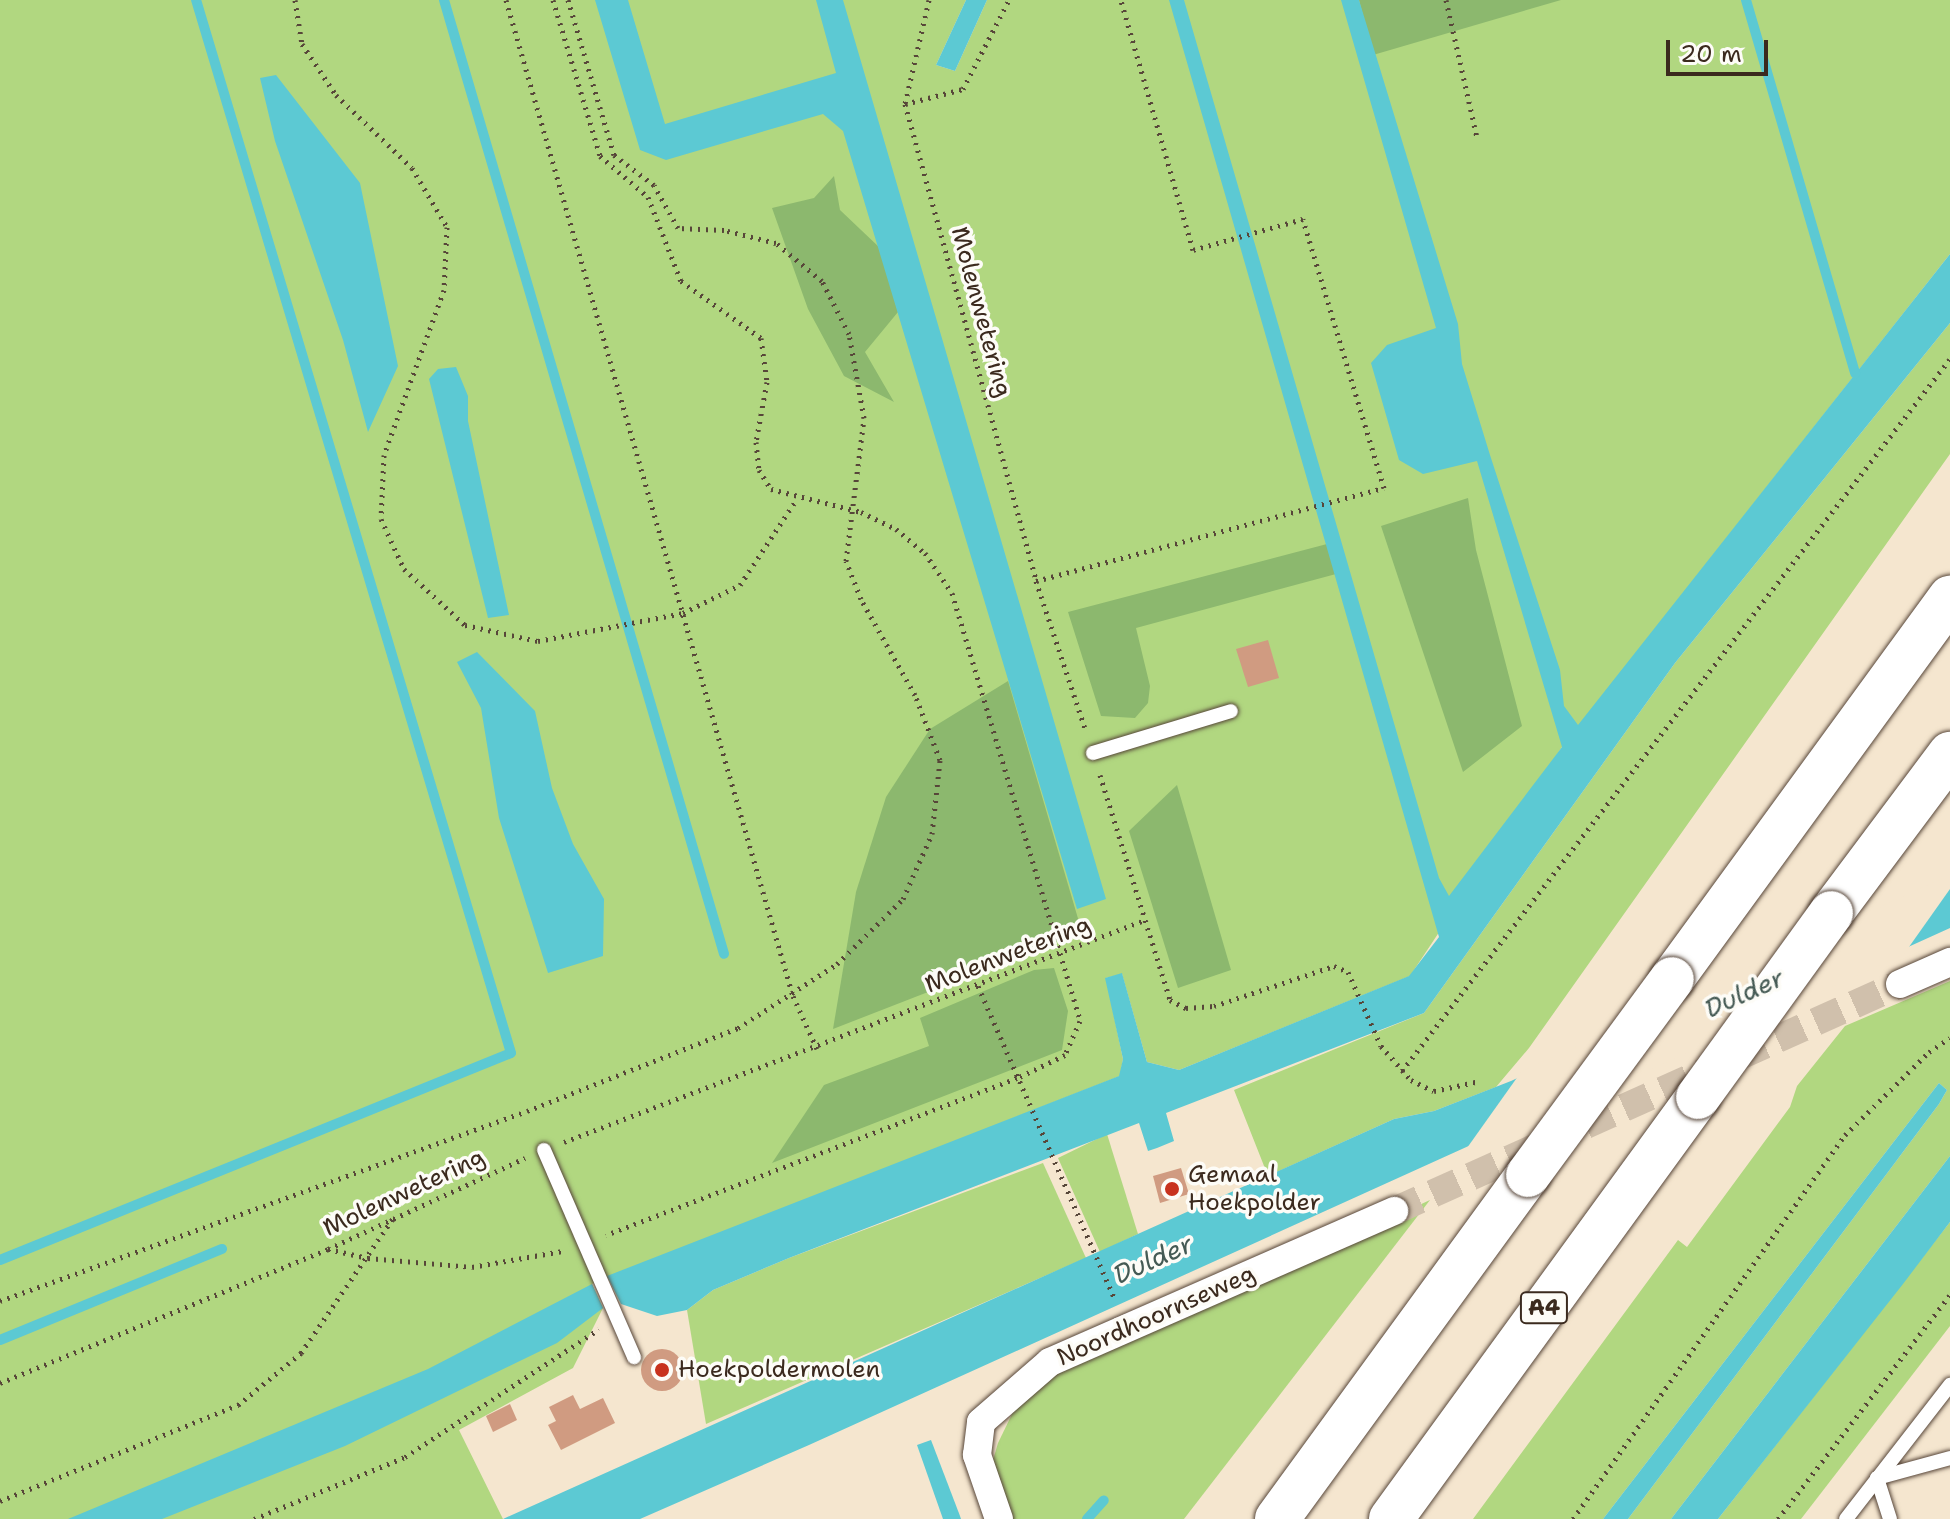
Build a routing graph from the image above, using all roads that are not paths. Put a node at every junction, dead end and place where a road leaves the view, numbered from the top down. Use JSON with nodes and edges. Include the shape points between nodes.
{"nodes":[{"id":1,"x":1950,"y":598,"type":"edge"},
{"id":2,"x":1231,"y":711,"type":"dead end"},
{"id":3,"x":1093,"y":753,"type":"road end"},
{"id":4,"x":1950,"y":754,"type":"edge"},
{"id":5,"x":1950,"y":962,"type":"edge"},
{"id":6,"x":1900,"y":984,"type":"tunnel mouth"},
{"id":7,"x":544,"y":1150,"type":"road end"},
{"id":8,"x":1394,"y":1211,"type":"tunnel mouth"},
{"id":9,"x":634,"y":1357,"type":"dead end"},
{"id":10,"x":1950,"y":1385,"type":"edge"},
{"id":11,"x":1950,"y":1458,"type":"edge"},
{"id":12,"x":1877,"y":1478,"type":"junction"},
{"id":13,"x":999,"y":1519,"type":"edge"},
{"id":14,"x":1277,"y":1519,"type":"edge"},
{"id":15,"x":1391,"y":1519,"type":"edge"},
{"id":16,"x":1846,"y":1519,"type":"edge"},
{"id":17,"x":1890,"y":1519,"type":"edge"}],
"edges":[{"from":1,"to":14,"type":"highway","bridge":true},
{"from":2,"to":3,"type":"lane"},
{"from":4,"to":15,"type":"highway","number":"A4","bridge":true},
{"from":5,"to":6,"type":"street"},
{"from":7,"to":9,"type":"lane"},
{"from":8,"to":13,"type":"street","name":"Noordhoornseweg","via":[[1050,1362],[981,1422],[977,1455]]},
{"from":10,"to":12,"type":"lane"},
{"from":11,"to":12,"type":"lane"},
{"from":12,"to":16,"type":"lane"},
{"from":12,"to":17,"type":"lane"}]}
